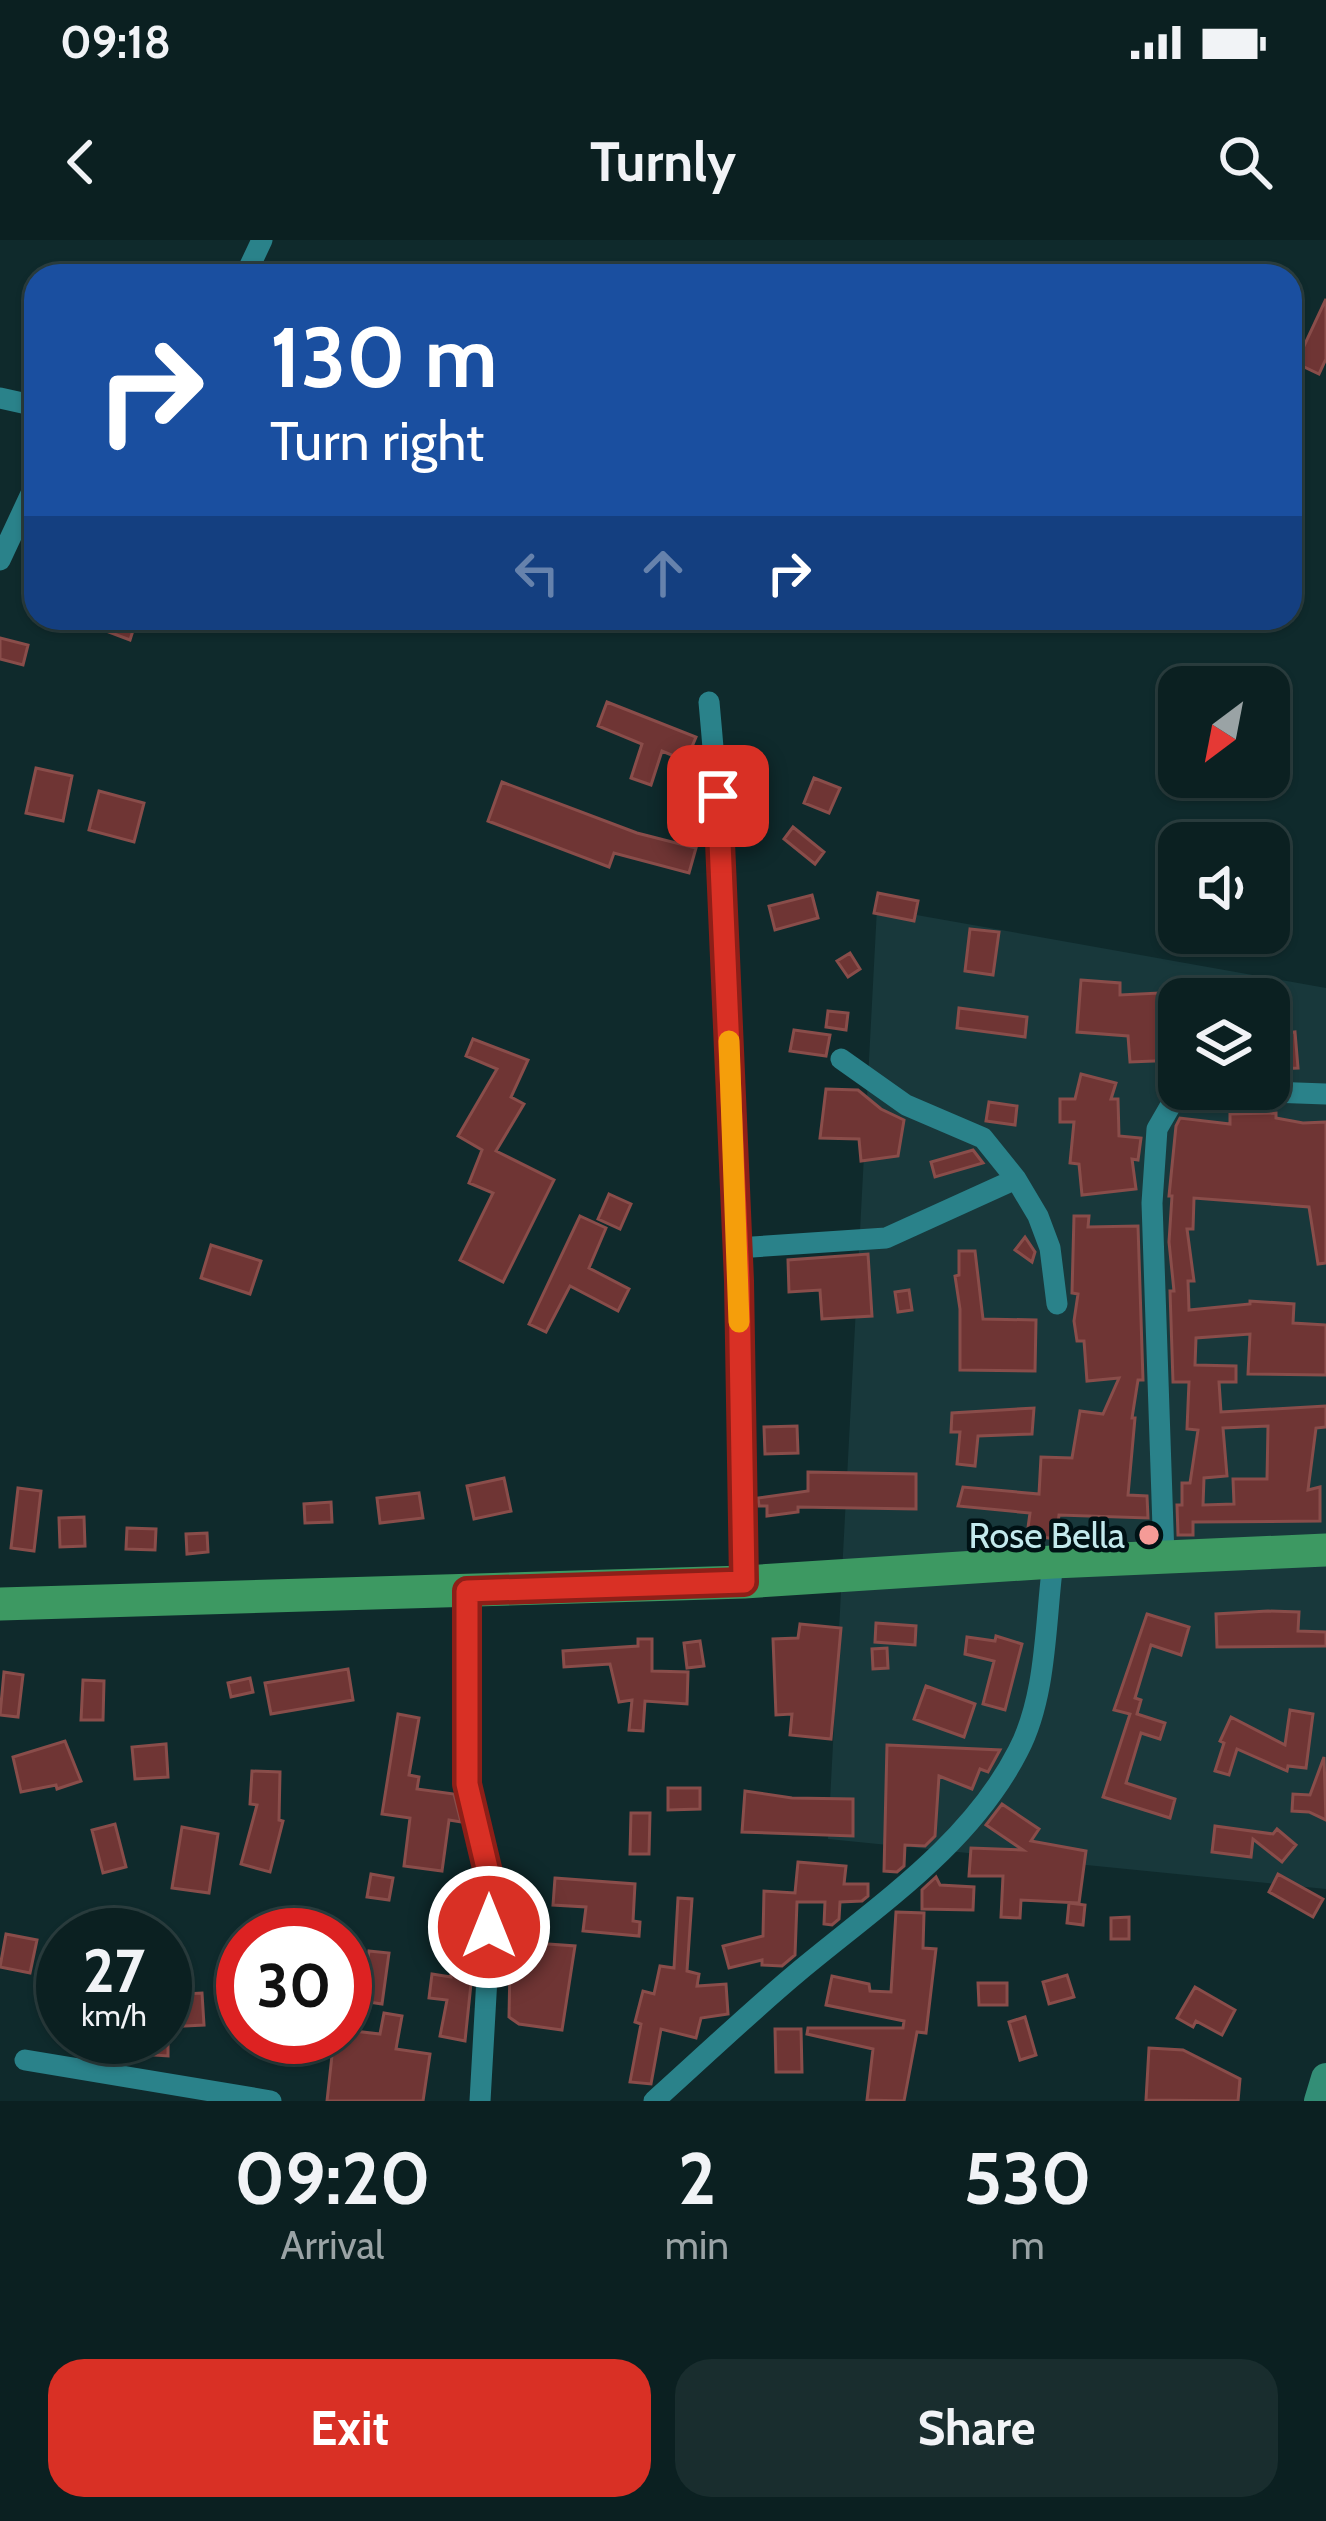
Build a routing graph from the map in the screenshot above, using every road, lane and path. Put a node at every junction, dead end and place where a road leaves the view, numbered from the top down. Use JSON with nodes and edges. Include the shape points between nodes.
{"nodes":[{"id":1,"x":24,"y":509,"type":"edge"},
{"id":2,"x":0,"y":560,"type":"edge"},
{"id":3,"x":709,"y":702,"type":"dead end"},
{"id":4,"x":841,"y":1059,"type":"dead end"},
{"id":5,"x":1326,"y":1094,"type":"edge"},
{"id":6,"x":1016,"y":1179,"type":"junction"},
{"id":7,"x":737,"y":1248,"type":"junction"},
{"id":8,"x":1058,"y":1304,"type":"dead end"},
{"id":9,"x":1326,"y":1550,"type":"edge"},
{"id":10,"x":1164,"y":1557,"type":"junction"},
{"id":11,"x":1053,"y":1562,"type":"junction"},
{"id":12,"x":744,"y":1582,"type":"junction"},
{"id":13,"x":467,"y":1591,"type":"junction"},
{"id":14,"x":0,"y":1604,"type":"edge"},
{"id":15,"x":25,"y":2060,"type":"dead end"},
{"id":16,"x":1326,"y":2078,"type":"edge"},
{"id":17,"x":271,"y":2101,"type":"edge"},
{"id":18,"x":480,"y":2101,"type":"edge"},
{"id":19,"x":654,"y":2101,"type":"edge"},
{"id":20,"x":1318,"y":2101,"type":"edge"}],
"edges":[{"from":1,"to":2,"type":"street"},
{"from":3,"to":7,"type":"street"},
{"from":4,"to":6,"type":"street","via":[[906,1105],[982,1138]]},
{"from":5,"to":10,"type":"street","via":[[1192,1089],[1157,1129],[1152,1203]]},
{"from":6,"to":7,"type":"street","via":[[886,1238]]},
{"from":6,"to":8,"type":"street","via":[[1050,1248]]},
{"from":7,"to":12,"type":"street"},
{"from":9,"to":10,"type":"main road"},
{"from":10,"to":11,"type":"main road"},
{"from":11,"to":12,"type":"main road"},
{"from":11,"to":19,"type":"street","via":[[1034,1707],[1019,1750],[977,1812],[946,1849]]},
{"from":12,"to":13,"type":"main road"},
{"from":13,"to":14,"type":"main road"},
{"from":13,"to":18,"type":"street","via":[[467,1784],[492,1889]]},
{"from":15,"to":17,"type":"street"},
{"from":16,"to":20,"type":"street"}]}
